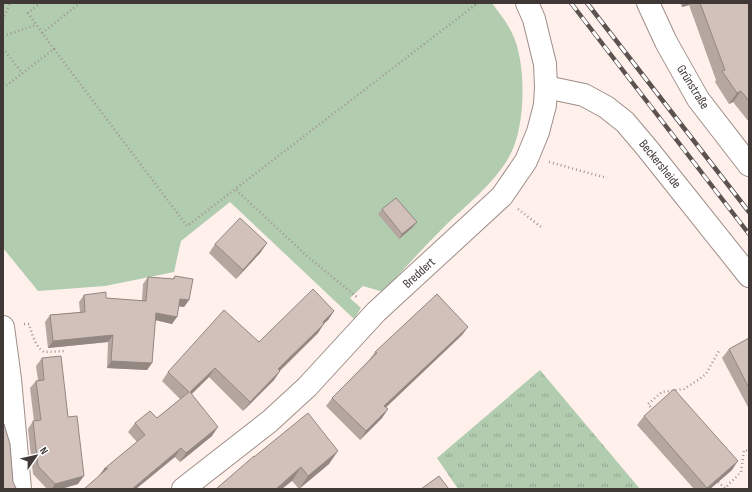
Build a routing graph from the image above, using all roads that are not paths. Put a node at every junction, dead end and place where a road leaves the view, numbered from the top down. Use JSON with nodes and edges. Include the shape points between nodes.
{"nodes":[{"id":1,"x":527,"y":3,"type":"edge"},
{"id":2,"x":648,"y":3,"type":"edge"},
{"id":3,"x":546,"y":87,"type":"junction"},
{"id":4,"x":749,"y":165,"type":"edge"},
{"id":5,"x":749,"y":276,"type":"edge"},
{"id":6,"x":3,"y":327,"type":"edge"},
{"id":7,"x":20,"y":489,"type":"edge"},
{"id":8,"x":183,"y":489,"type":"edge"}],
"edges":[{"from":1,"to":3,"type":"street","name":"Breddert","via":[[534,19],[545,64]]},
{"from":2,"to":4,"type":"street","name":"Grünstraße","via":[[666,42],[698,99]]},
{"from":3,"to":5,"type":"street","name":"Beckersheide","via":[[584,95],[606,107],[625,122]]},
{"from":3,"to":8,"type":"street","name":"Breddert","via":[[545,105],[538,132],[526,161],[502,196],[376,312],[306,387],[270,421]]},
{"from":6,"to":7,"type":"street"}]}
